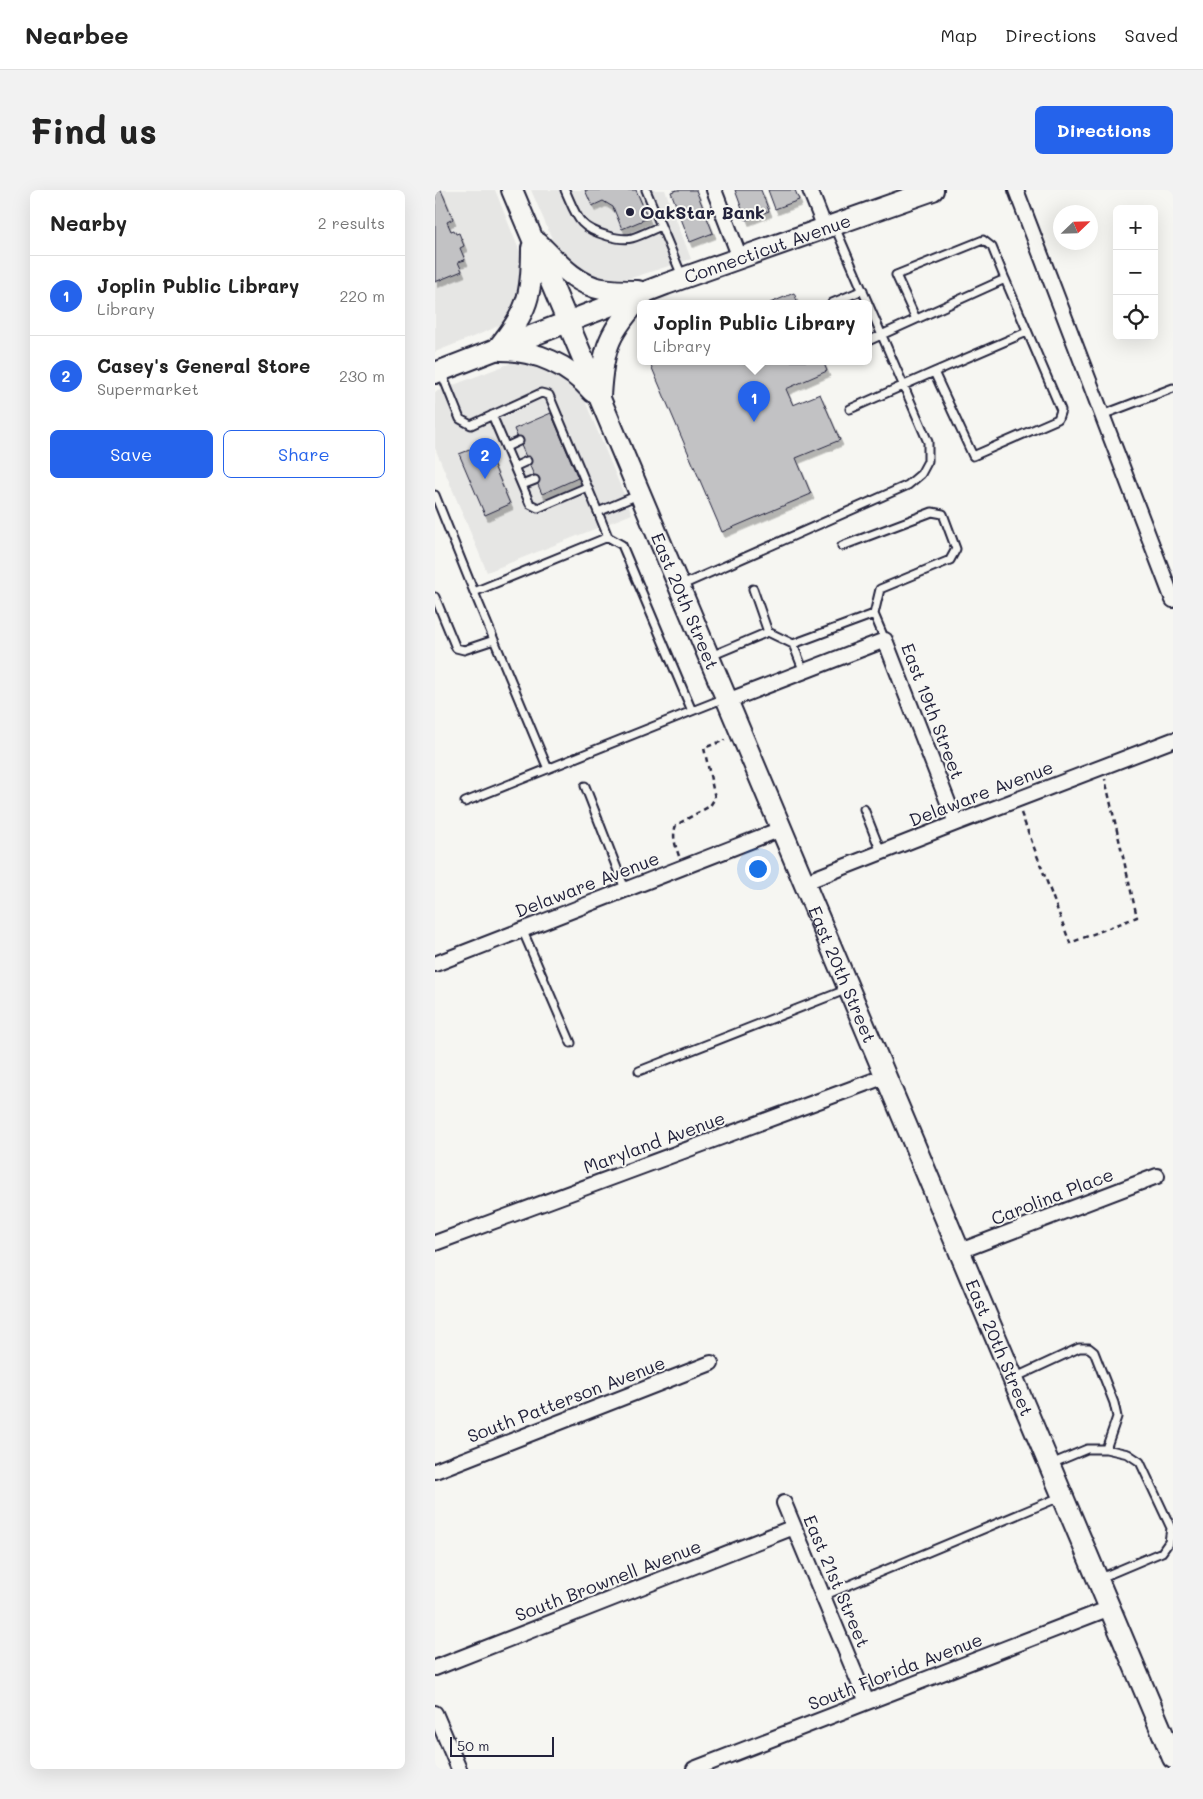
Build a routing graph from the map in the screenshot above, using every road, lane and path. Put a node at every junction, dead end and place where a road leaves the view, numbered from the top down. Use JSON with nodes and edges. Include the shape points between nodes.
{"nodes":[{"id":1,"x":565,"y":190,"type":"edge"},
{"id":2,"x":646,"y":190,"type":"edge"},
{"id":3,"x":714,"y":190,"type":"edge"},
{"id":4,"x":810,"y":190,"type":"edge"},
{"id":5,"x":933,"y":190,"type":"edge"},
{"id":6,"x":1016,"y":190,"type":"edge"},
{"id":7,"x":515,"y":192,"type":"edge"},
{"id":8,"x":661,"y":226,"type":"junction"},
{"id":9,"x":830,"y":226,"type":"junction"},
{"id":10,"x":531,"y":236,"type":"junction"},
{"id":11,"x":740,"y":258,"type":"junction"},
{"id":12,"x":683,"y":278,"type":"junction"},
{"id":13,"x":1005,"y":279,"type":"junction"},
{"id":14,"x":863,"y":290,"type":"junction"},
{"id":15,"x":647,"y":291,"type":"junction"},
{"id":16,"x":639,"y":300,"type":"edge"},
{"id":17,"x":839,"y":300,"type":"edge"},
{"id":18,"x":867,"y":300,"type":"edge"},
{"id":19,"x":637,"y":303,"type":"edge"},
{"id":20,"x":872,"y":311,"type":"edge"},
{"id":21,"x":916,"y":319,"type":"junction"},
{"id":22,"x":567,"y":322,"type":"junction"},
{"id":23,"x":1027,"y":332,"type":"junction"},
{"id":24,"x":882,"y":335,"type":"junction"},
{"id":25,"x":872,"y":339,"type":"edge"},
{"id":26,"x":495,"y":350,"type":"junction"},
{"id":27,"x":438,"y":372,"type":"edge"},
{"id":28,"x":934,"y":372,"type":"junction"},
{"id":29,"x":904,"y":386,"type":"junction"},
{"id":30,"x":1173,"y":388,"type":"edge"},
{"id":31,"x":600,"y":400,"type":"junction"},
{"id":32,"x":850,"y":409,"type":"dead end"},
{"id":33,"x":492,"y":415,"type":"junction"},
{"id":34,"x":1102,"y":415,"type":"junction"},
{"id":35,"x":519,"y":441,"type":"dead end"},
{"id":36,"x":506,"y":447,"type":"junction"},
{"id":37,"x":527,"y":461,"type":"dead end"},
{"id":38,"x":514,"y":466,"type":"junction"},
{"id":39,"x":535,"y":480,"type":"dead end"},
{"id":40,"x":522,"y":485,"type":"junction"},
{"id":41,"x":587,"y":487,"type":"junction"},
{"id":42,"x":640,"y":494,"type":"junction"},
{"id":43,"x":435,"y":495,"type":"edge"},
{"id":44,"x":599,"y":512,"type":"junction"},
{"id":45,"x":608,"y":537,"type":"junction"},
{"id":46,"x":842,"y":546,"type":"dead end"},
{"id":47,"x":679,"y":586,"type":"junction"},
{"id":48,"x":753,"y":589,"type":"dead end"},
{"id":49,"x":474,"y":592,"type":"junction"},
{"id":50,"x":435,"y":597,"type":"edge"},
{"id":51,"x":1173,"y":600,"type":"edge"},
{"id":52,"x":874,"y":614,"type":"junction"},
{"id":53,"x":768,"y":632,"type":"junction"},
{"id":54,"x":494,"y":640,"type":"junction"},
{"id":55,"x":885,"y":640,"type":"junction"},
{"id":56,"x":793,"y":644,"type":"junction"},
{"id":57,"x":709,"y":657,"type":"junction"},
{"id":58,"x":804,"y":672,"type":"junction"},
{"id":59,"x":726,"y":700,"type":"junction"},
{"id":60,"x":691,"y":712,"type":"junction"},
{"id":61,"x":740,"y":733,"type":"junction"},
{"id":62,"x":1173,"y":740,"type":"edge"},
{"id":63,"x":1102,"y":767,"type":"junction"},
{"id":64,"x":548,"y":769,"type":"junction"},
{"id":65,"x":585,"y":786,"type":"dead end"},
{"id":66,"x":1016,"y":800,"type":"junction"},
{"id":67,"x":465,"y":802,"type":"dead end"},
{"id":68,"x":865,"y":809,"type":"dead end"},
{"id":69,"x":956,"y":823,"type":"junction"},
{"id":70,"x":781,"y":829,"type":"junction"},
{"id":71,"x":881,"y":852,"type":"junction"},
{"id":72,"x":683,"y":867,"type":"junction"},
{"id":73,"x":803,"y":883,"type":"junction"},
{"id":74,"x":625,"y":889,"type":"junction"},
{"id":75,"x":522,"y":929,"type":"junction"},
{"id":76,"x":435,"y":964,"type":"edge"},
{"id":77,"x":849,"y":989,"type":"junction"},
{"id":78,"x":571,"y":1042,"type":"dead end"},
{"id":79,"x":639,"y":1071,"type":"dead end"},
{"id":80,"x":885,"y":1076,"type":"junction"},
{"id":81,"x":1157,"y":1176,"type":"dead end"},
{"id":82,"x":435,"y":1243,"type":"edge"},
{"id":83,"x":960,"y":1251,"type":"junction"},
{"id":84,"x":711,"y":1363,"type":"dead end"},
{"id":85,"x":1013,"y":1378,"type":"junction"},
{"id":86,"x":1106,"y":1449,"type":"junction"},
{"id":87,"x":1049,"y":1464,"type":"junction"},
{"id":88,"x":435,"y":1471,"type":"edge"},
{"id":89,"x":1063,"y":1496,"type":"junction"},
{"id":90,"x":784,"y":1503,"type":"dead end"},
{"id":91,"x":794,"y":1527,"type":"junction"},
{"id":92,"x":1098,"y":1580,"type":"junction"},
{"id":93,"x":823,"y":1596,"type":"junction"},
{"id":94,"x":1110,"y":1608,"type":"junction"},
{"id":95,"x":435,"y":1668,"type":"edge"},
{"id":96,"x":867,"y":1702,"type":"junction"},
{"id":97,"x":435,"y":1712,"type":"edge"},
{"id":98,"x":1173,"y":1758,"type":"edge"},
{"id":99,"x":459,"y":1769,"type":"edge"},
{"id":100,"x":694,"y":1769,"type":"edge"}],
"edges":[{"from":1,"to":8,"type":"lane","via":[[577,217],[586,228],[596,233],[630,239]]},
{"from":2,"to":8,"type":"lane"},
{"from":3,"to":11,"type":"street"},
{"from":4,"to":9,"type":"street"},
{"from":5,"to":9,"type":"main road","name":"Connecticut Avenue"},
{"from":6,"to":34,"type":"street"},
{"from":7,"to":10,"type":"main road","name":"East 20th Street"},
{"from":8,"to":12,"type":"lane"},
{"from":9,"to":11,"type":"main road","name":"Connecticut Avenue"},
{"from":9,"to":14,"type":"lane"},
{"from":10,"to":15,"type":"main road","via":[[581,281],[601,289]]},
{"from":10,"to":22,"type":"main road","name":"East 20th Street"},
{"from":10,"to":26,"type":"main road","via":[[529,298],[518,320]]},
{"from":11,"to":12,"type":"main road","name":"Connecticut Avenue"},
{"from":12,"to":15,"type":"main road","name":"Connecticut Avenue"},
{"from":13,"to":21,"type":"lane"},
{"from":13,"to":21,"type":"lane","via":[[992,247],[983,240],[896,275]]},
{"from":13,"to":23,"type":"lane"},
{"from":14,"to":17,"type":"lane"},
{"from":14,"to":18,"type":"lane"},
{"from":15,"to":16,"type":"main road"},
{"from":15,"to":22,"type":"main road","name":"Connecticut Avenue"},
{"from":19,"to":31,"type":"main road","via":[[607,345]]},
{"from":20,"to":24,"type":"lane"},
{"from":21,"to":24,"type":"lane"},
{"from":22,"to":26,"type":"main road","name":"Connecticut Avenue"},
{"from":22,"to":31,"type":"main road","name":"East 20th Street"},
{"from":23,"to":28,"type":"lane"},
{"from":23,"to":28,"type":"lane","via":[[1061,410],[1058,419],[973,456]]},
{"from":24,"to":25,"type":"lane"},
{"from":24,"to":29,"type":"lane"},
{"from":26,"to":27,"type":"main road","name":"Connecticut Avenue"},
{"from":26,"to":31,"type":"main road","via":[[527,352],[563,367],[578,377]]},
{"from":27,"to":33,"type":"lane","via":[[460,419],[471,425]]},
{"from":28,"to":29,"type":"lane"},
{"from":29,"to":32,"type":"lane"},
{"from":29,"to":47,"type":"lane","via":[[928,442],[928,461],[921,474],[909,485]]},
{"from":30,"to":34,"type":"lane"},
{"from":31,"to":42,"type":"main road","name":"East 20th Street"},
{"from":33,"to":36,"type":"lane"},
{"from":33,"to":41,"type":"lane","via":[[541,394],[549,395],[565,443]]},
{"from":34,"to":51,"type":"street"},
{"from":35,"to":36,"type":"lane"},
{"from":36,"to":38,"type":"lane"},
{"from":37,"to":38,"type":"lane"},
{"from":38,"to":40,"type":"lane"},
{"from":39,"to":40,"type":"lane"},
{"from":40,"to":41,"type":"lane","via":[[530,504],[538,508]]},
{"from":41,"to":44,"type":"lane"},
{"from":42,"to":44,"type":"lane"},
{"from":42,"to":47,"type":"main road","name":"East 20th Street"},
{"from":43,"to":49,"type":"lane"},
{"from":44,"to":45,"type":"lane"},
{"from":45,"to":49,"type":"lane"},
{"from":45,"to":60,"type":"lane","via":[[622,545]]},
{"from":46,"to":52,"type":"lane","via":[[931,512],[943,514],[956,549],[950,560],[880,589]]},
{"from":47,"to":57,"type":"main road","name":"East 20th Street"},
{"from":48,"to":53,"type":"lane"},
{"from":49,"to":54,"type":"lane"},
{"from":50,"to":54,"type":"lane","via":[[456,648],[464,650]]},
{"from":52,"to":55,"type":"lane"},
{"from":52,"to":56,"type":"lane"},
{"from":53,"to":56,"type":"lane"},
{"from":53,"to":57,"type":"lane"},
{"from":54,"to":64,"type":"lane"},
{"from":55,"to":58,"type":"street"},
{"from":55,"to":69,"type":"street","name":"East 19th Street"},
{"from":56,"to":58,"type":"lane"},
{"from":57,"to":59,"type":"main road","name":"East 20th Street"},
{"from":58,"to":59,"type":"street"},
{"from":59,"to":60,"type":"lane"},
{"from":59,"to":61,"type":"main road","name":"East 20th Street"},
{"from":60,"to":64,"type":"lane"},
{"from":61,"to":70,"type":"main road","name":"East 20th Street"},
{"from":61,"to":72,"type":"path","via":[[704,748],[715,798],[710,806],[676,825],[674,844]]},
{"from":62,"to":63,"type":"street","name":"Delaware Avenue"},
{"from":63,"to":66,"type":"street","name":"Delaware Avenue"},
{"from":63,"to":66,"type":"path","via":[[1137,917],[1071,942]]},
{"from":64,"to":67,"type":"lane"},
{"from":65,"to":74,"type":"lane"},
{"from":66,"to":69,"type":"street","name":"Delaware Avenue"},
{"from":68,"to":71,"type":"lane"},
{"from":69,"to":71,"type":"street","name":"Delaware Avenue"},
{"from":70,"to":72,"type":"street","name":"Delaware Avenue"},
{"from":70,"to":73,"type":"main road","name":"East 20th Street"},
{"from":71,"to":73,"type":"street","name":"Delaware Avenue"},
{"from":72,"to":74,"type":"street","name":"Delaware Avenue"},
{"from":73,"to":77,"type":"main road","name":"East 20th Street"},
{"from":74,"to":75,"type":"street","name":"Delaware Avenue"},
{"from":75,"to":76,"type":"street","name":"Delaware Avenue"},
{"from":75,"to":78,"type":"lane"},
{"from":77,"to":79,"type":"lane"},
{"from":77,"to":80,"type":"main road","name":"East 20th Street"},
{"from":80,"to":82,"type":"street","name":"Maryland Avenue"},
{"from":80,"to":83,"type":"main road","name":"East 20th Street"},
{"from":81,"to":83,"type":"street","name":"Carolina Place"},
{"from":83,"to":85,"type":"main road","name":"East 20th Street"},
{"from":84,"to":88,"type":"street","name":"South Patterson Avenue"},
{"from":85,"to":86,"type":"lane","via":[[1079,1348],[1089,1348],[1094,1352],[1117,1417]]},
{"from":85,"to":87,"type":"main road","name":"East 20th Street"},
{"from":86,"to":87,"type":"lane","via":[[1087,1449]]},
{"from":86,"to":92,"type":"lane","via":[[1129,1454],[1140,1462],[1171,1528],[1169,1542],[1162,1552]]},
{"from":87,"to":89,"type":"main road","name":"East 20th Street"},
{"from":89,"to":92,"type":"main road","name":"East 20th Street"},
{"from":89,"to":93,"type":"lane"},
{"from":90,"to":91,"type":"street","name":"East 21st Street"},
{"from":91,"to":93,"type":"street","name":"East 21st Street"},
{"from":91,"to":95,"type":"street","name":"South Brownell Avenue"},
{"from":92,"to":94,"type":"main road","name":"East 20th Street"},
{"from":93,"to":96,"type":"street","name":"East 21st Street"},
{"from":94,"to":96,"type":"street","name":"South Florida Avenue"},
{"from":94,"to":98,"type":"main road","name":"East 20th Street"},
{"from":96,"to":100,"type":"street","name":"South Florida Avenue"},
{"from":97,"to":99,"type":"street"}]}
